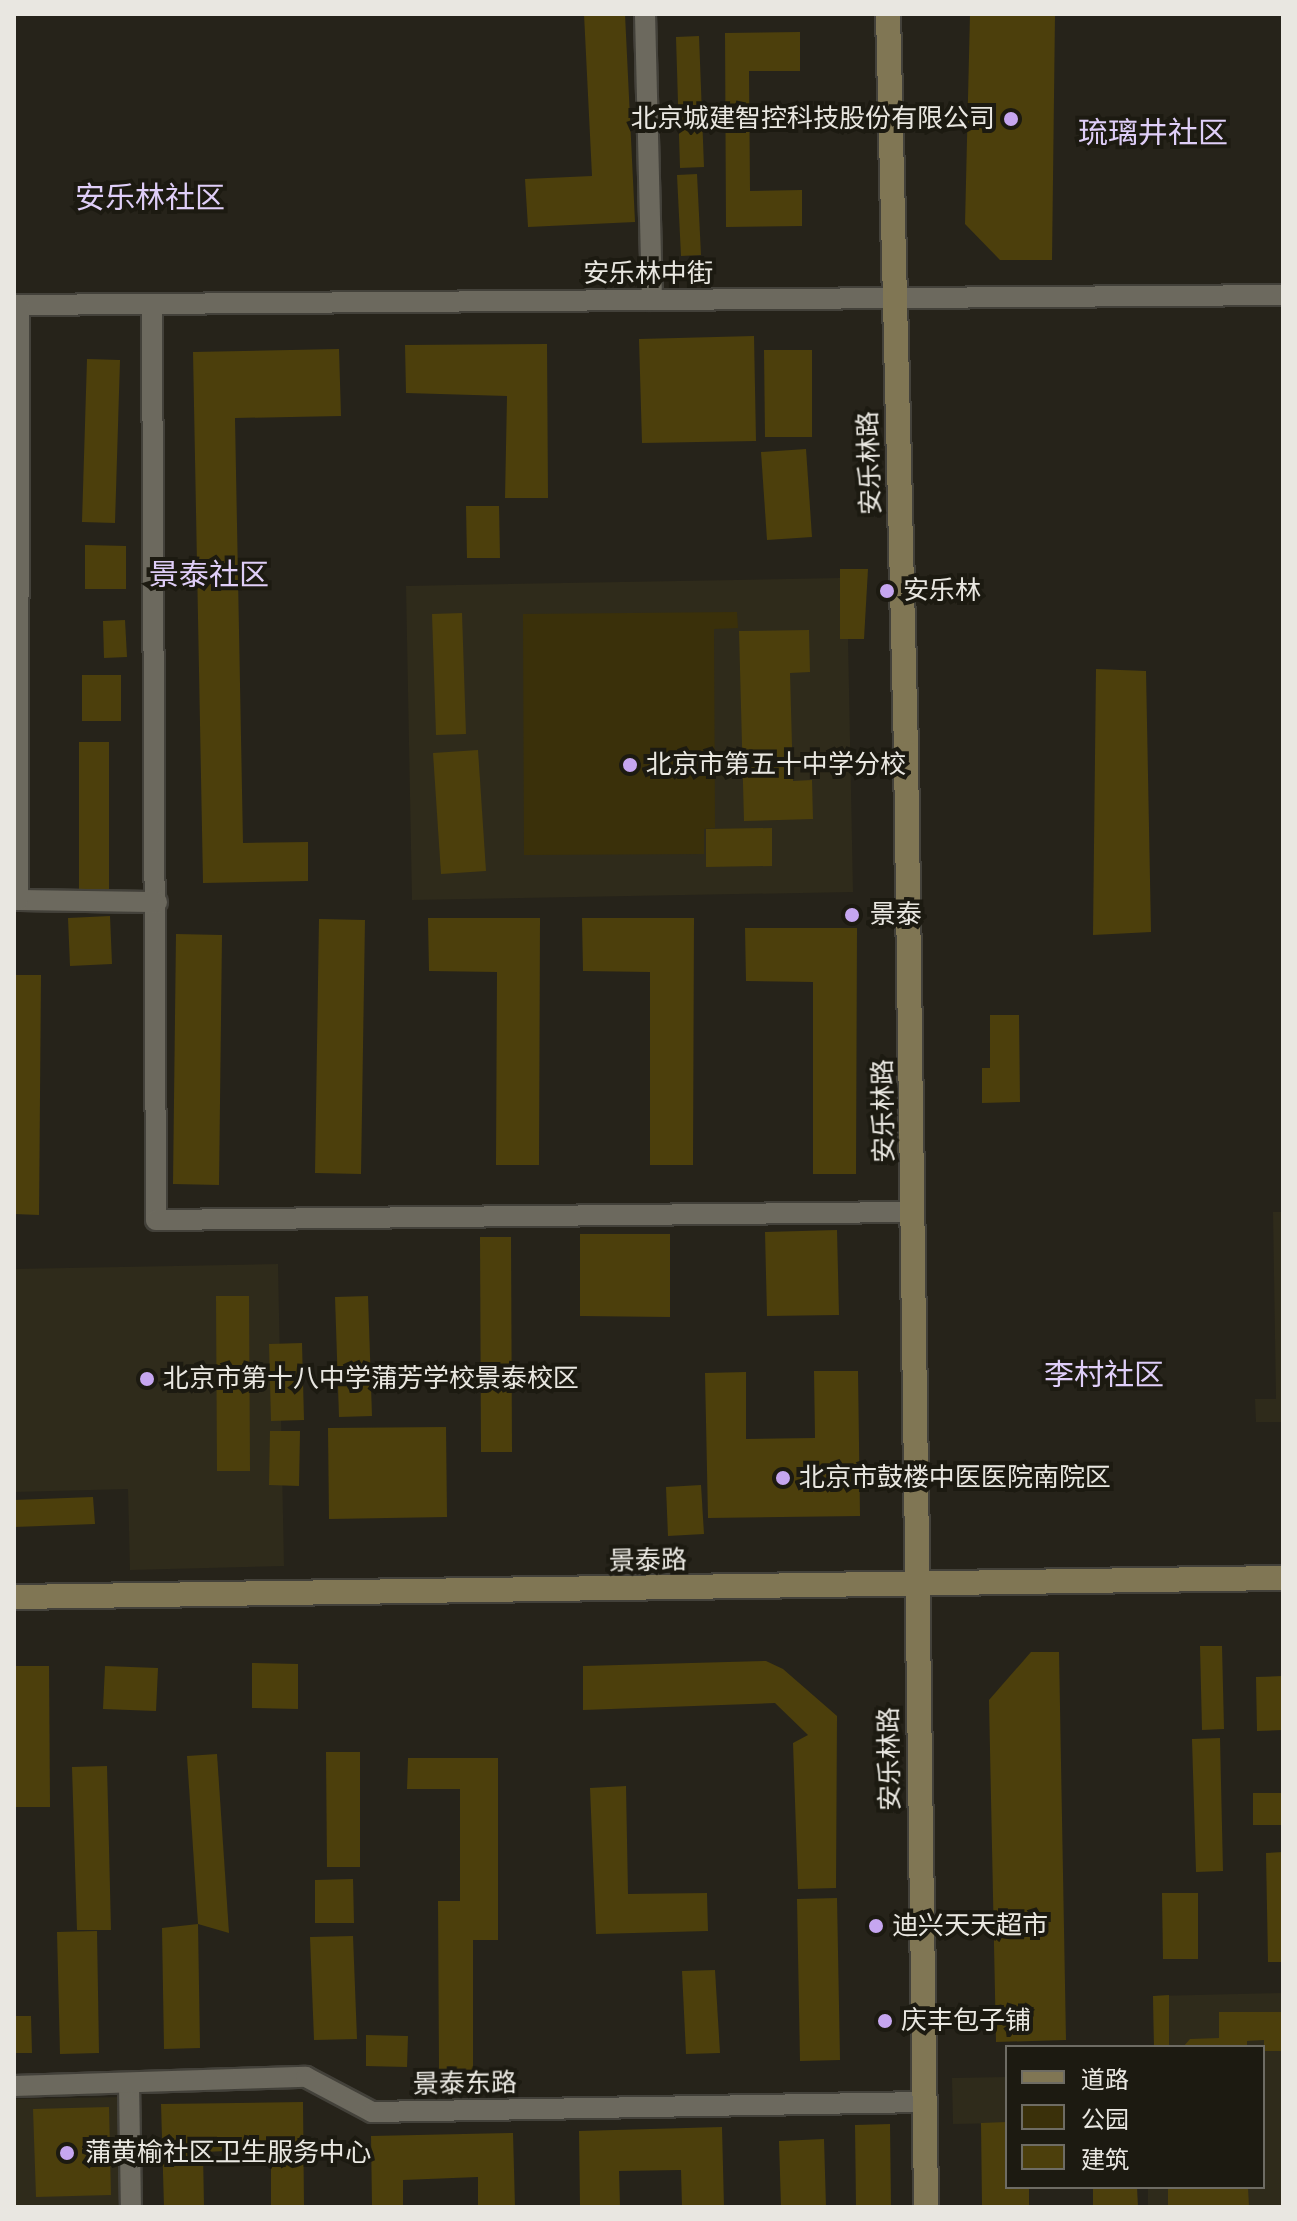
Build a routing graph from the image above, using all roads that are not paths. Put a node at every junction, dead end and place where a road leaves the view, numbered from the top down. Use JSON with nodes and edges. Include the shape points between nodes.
{"nodes":[{"id":1,"x":645,"y":14,"type":"edge"},
{"id":2,"x":888,"y":14,"type":"edge"},
{"id":3,"x":1283,"y":295,"type":"edge"},
{"id":4,"x":893,"y":298,"type":"junction"},
{"id":5,"x":652,"y":300,"type":"junction"},
{"id":6,"x":152,"y":304,"type":"junction"},
{"id":7,"x":16,"y":305,"type":"edge"},
{"id":8,"x":16,"y":900,"type":"edge"},
{"id":9,"x":157,"y":902,"type":"junction"},
{"id":10,"x":913,"y":1212,"type":"junction"},
{"id":11,"x":1283,"y":1578,"type":"edge"},
{"id":12,"x":914,"y":1586,"type":"junction"},
{"id":13,"x":14,"y":1597,"type":"edge"},
{"id":14,"x":129,"y":2084,"type":"junction"},
{"id":15,"x":14,"y":2086,"type":"edge"},
{"id":16,"x":925,"y":2102,"type":"junction"},
{"id":17,"x":131,"y":2207,"type":"edge"},
{"id":18,"x":926,"y":2207,"type":"edge"}],
"edges":[{"from":1,"to":5,"type":"street"},
{"from":2,"to":4,"type":"street","name":"安乐林路"},
{"from":3,"to":4,"type":"street","name":"安乐林中街"},
{"from":4,"to":5,"type":"street","name":"安乐林中街"},
{"from":4,"to":10,"type":"street","name":"安乐林路"},
{"from":5,"to":6,"type":"street","name":"安乐林中街"},
{"from":6,"to":7,"type":"street","name":"安乐林中街"},
{"from":6,"to":9,"type":"street"},
{"from":7,"to":8,"type":"street"},
{"from":8,"to":9,"type":"street"},
{"from":9,"to":10,"type":"street","via":[[156,1220]]},
{"from":10,"to":12,"type":"street","name":"安乐林路"},
{"from":11,"to":12,"type":"street","name":"景泰路"},
{"from":12,"to":13,"type":"street","name":"景泰路"},
{"from":12,"to":16,"type":"street","name":"安乐林路"},
{"from":14,"to":15,"type":"street","name":"景泰东路"},
{"from":14,"to":16,"type":"street","name":"景泰东路","via":[[306,2077],[372,2112]]},
{"from":14,"to":17,"type":"street"},
{"from":16,"to":18,"type":"street","name":"安乐林路"}]}
